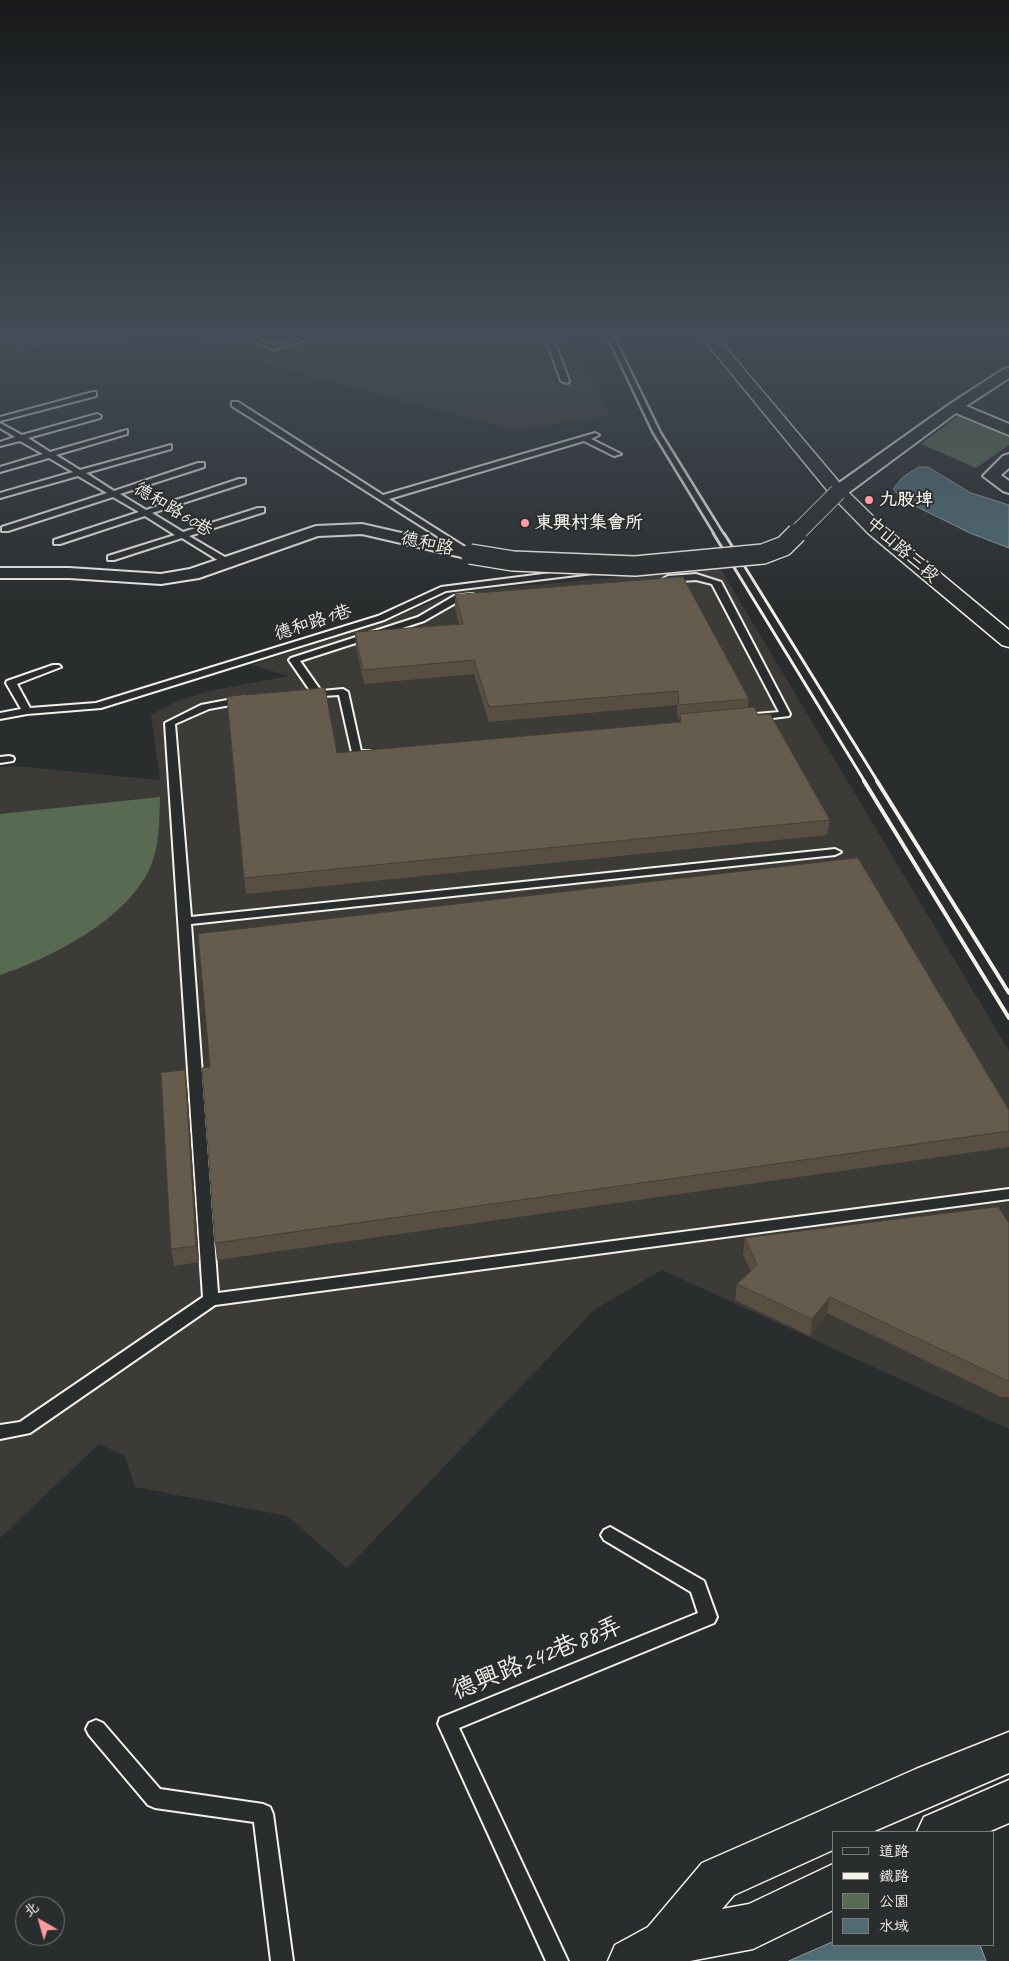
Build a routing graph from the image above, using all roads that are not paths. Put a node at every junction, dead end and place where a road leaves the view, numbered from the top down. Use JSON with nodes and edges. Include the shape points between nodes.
{"nodes":[{"id":1,"x":3,"y":427,"type":"edge"},
{"id":2,"x":61,"y":427,"type":"edge"},
{"id":3,"x":270,"y":427,"type":"edge"},
{"id":4,"x":784,"y":427,"type":"edge"},
{"id":5,"x":928,"y":427,"type":"edge"},
{"id":6,"x":124,"y":432,"type":"dead end"},
{"id":7,"x":595,"y":435,"type":"dead end"},
{"id":8,"x":22,"y":438,"type":"junction"},
{"id":9,"x":584,"y":438,"type":"junction"},
{"id":10,"x":0,"y":444,"type":"edge"},
{"id":11,"x":168,"y":447,"type":"dead end"},
{"id":12,"x":618,"y":454,"type":"dead end"},
{"id":13,"x":50,"y":455,"type":"junction"},
{"id":14,"x":1009,"y":460,"type":"edge"},
{"id":15,"x":201,"y":465,"type":"dead end"},
{"id":16,"x":0,"y":470,"type":"edge"},
{"id":17,"x":80,"y":473,"type":"junction"},
{"id":18,"x":242,"y":481,"type":"dead end"},
{"id":19,"x":1009,"y":488,"type":"edge"},
{"id":20,"x":838,"y":492,"type":"junction"},
{"id":21,"x":113,"y":493,"type":"junction"},
{"id":22,"x":0,"y":496,"type":"edge"},
{"id":23,"x":382,"y":498,"type":"junction"},
{"id":24,"x":261,"y":510,"type":"dead end"},
{"id":25,"x":146,"y":513,"type":"junction"},
{"id":26,"x":5,"y":529,"type":"dead end"},
{"id":27,"x":182,"y":535,"type":"junction"},
{"id":28,"x":57,"y":542,"type":"dead end"},
{"id":29,"x":470,"y":554,"type":"junction"},
{"id":30,"x":111,"y":558,"type":"dead end"},
{"id":31,"x":227,"y":562,"type":"junction"},
{"id":32,"x":635,"y":566,"type":"junction"},
{"id":33,"x":0,"y":573,"type":"edge"},
{"id":34,"x":656,"y":580,"type":"edge"},
{"id":35,"x":487,"y":596,"type":"edge"},
{"id":36,"x":1009,"y":641,"type":"edge"},
{"id":37,"x":56,"y":667,"type":"dead end"},
{"id":38,"x":318,"y":694,"type":"junction"},
{"id":39,"x":299,"y":696,"type":"edge"},
{"id":40,"x":252,"y":699,"type":"edge"},
{"id":41,"x":27,"y":711,"type":"junction"},
{"id":42,"x":0,"y":716,"type":"edge"},
{"id":43,"x":746,"y":718,"type":"edge"},
{"id":44,"x":376,"y":753,"type":"edge"},
{"id":45,"x":835,"y":852,"type":"dead end"},
{"id":46,"x":185,"y":921,"type":"junction"},
{"id":47,"x":1009,"y":1194,"type":"edge"},
{"id":48,"x":211,"y":1300,"type":"junction"},
{"id":49,"x":0,"y":1432,"type":"edge"},
{"id":50,"x":610,"y":1535,"type":"dead end"},
{"id":51,"x":96,"y":1730,"type":"dead end"},
{"id":52,"x":1009,"y":1752,"type":"edge"},
{"id":53,"x":1009,"y":1802,"type":"edge"},
{"id":54,"x":941,"y":1831,"type":"edge"},
{"id":55,"x":832,"y":1886,"type":"edge"},
{"id":56,"x":648,"y":1952,"type":"edge"},
{"id":57,"x":282,"y":1961,"type":"edge"},
{"id":58,"x":558,"y":1961,"type":"edge"}],
"edges":[{"from":1,"to":8,"type":"lane","name":"德和路60巷"},
{"from":2,"to":8,"type":"lane"},
{"from":3,"to":23,"type":"lane"},
{"from":4,"to":20,"type":"street","name":"中山路三段"},
{"from":5,"to":20,"type":"street","name":"德和路"},
{"from":6,"to":13,"type":"lane"},
{"from":7,"to":9,"type":"lane"},
{"from":8,"to":10,"type":"lane"},
{"from":8,"to":13,"type":"lane","name":"德和路60巷"},
{"from":9,"to":12,"type":"lane"},
{"from":9,"to":23,"type":"lane"},
{"from":11,"to":17,"type":"lane"},
{"from":13,"to":16,"type":"lane"},
{"from":13,"to":17,"type":"lane","name":"德和路60巷"},
{"from":14,"to":19,"type":"street","via":[[991,476]]},
{"from":15,"to":21,"type":"lane"},
{"from":17,"to":21,"type":"lane","name":"德和路60巷"},
{"from":17,"to":22,"type":"lane"},
{"from":18,"to":25,"type":"lane"},
{"from":20,"to":32,"type":"street","name":"德和路","bridge":true,"via":[[784,546],[763,554]]},
{"from":20,"to":36,"type":"street","name":"中山路三段","via":[[875,529]]},
{"from":21,"to":25,"type":"lane","name":"德和路60巷"},
{"from":21,"to":26,"type":"lane"},
{"from":23,"to":29,"type":"lane"},
{"from":24,"to":27,"type":"lane"},
{"from":25,"to":27,"type":"lane","name":"德和路60巷"},
{"from":25,"to":28,"type":"lane"},
{"from":27,"to":30,"type":"lane"},
{"from":27,"to":31,"type":"lane","name":"德和路60巷"},
{"from":29,"to":31,"type":"street","name":"德和路","via":[[362,529],[316,530]]},
{"from":29,"to":32,"type":"street","name":"德和路","bridge":true,"via":[[513,561]]},
{"from":31,"to":33,"type":"street","name":"德和路","via":[[193,574],[160,580],[69,573]]},
{"from":32,"to":41,"type":"lane","name":"德和路1巷","bridge":true,"via":[[444,589],[381,618],[97,706]]},
{"from":34,"to":43,"type":"lane","via":[[696,577],[716,582],[786,714]]},
{"from":35,"to":38,"type":"lane","via":[[457,598],[421,618],[294,660]]},
{"from":37,"to":41,"type":"lane","via":[[11,683]]},
{"from":38,"to":39,"type":"lane"},
{"from":38,"to":44,"type":"lane","via":[[343,692],[357,755]]},
{"from":40,"to":46,"type":"lane","via":[[202,706],[170,723]]},
{"from":41,"to":42,"type":"lane","name":"德和路1巷"},
{"from":45,"to":46,"type":"lane"},
{"from":46,"to":48,"type":"lane"},
{"from":47,"to":48,"type":"lane"},
{"from":48,"to":49,"type":"lane","via":[[24,1428]]},
{"from":50,"to":58,"type":"lane","name":"德興路242巷88弄","via":[[698,1587],[708,1617],[447,1724]]},
{"from":51,"to":57,"type":"lane","via":[[155,1798],[263,1814]]},
{"from":52,"to":56,"type":"street","via":[[718,1879]]},
{"from":53,"to":54,"type":"street"},
{"from":55,"to":56,"type":"street","via":[[753,1926]]}]}
